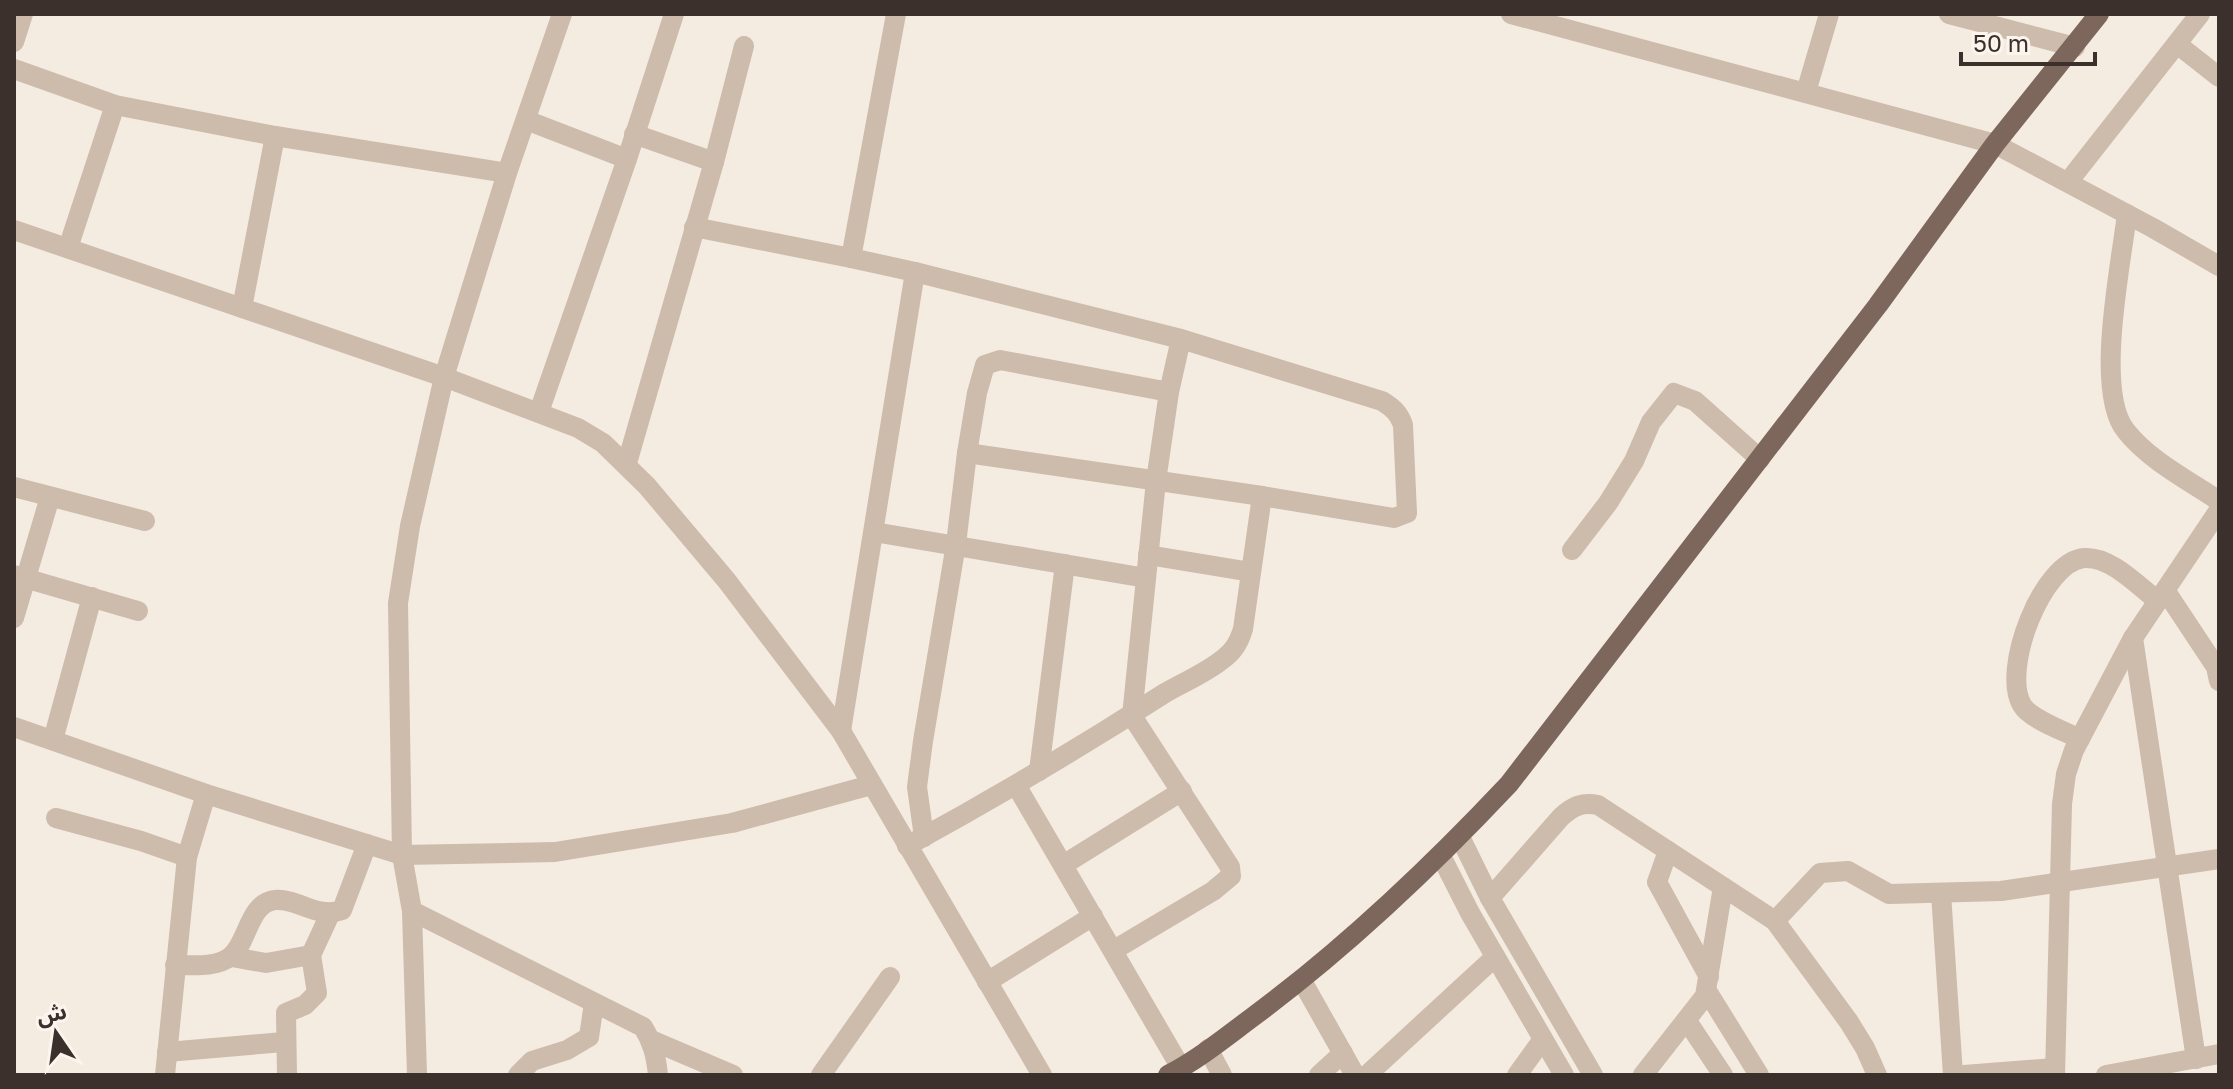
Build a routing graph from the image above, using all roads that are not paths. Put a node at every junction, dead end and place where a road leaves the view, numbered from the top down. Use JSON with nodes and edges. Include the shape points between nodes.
{"nodes":[{"id":1,"x":23,"y":14,"type":"edge"},
{"id":2,"x":562,"y":14,"type":"edge"},
{"id":3,"x":674,"y":14,"type":"edge"},
{"id":4,"x":896,"y":14,"type":"edge"},
{"id":5,"x":1511,"y":14,"type":"edge"},
{"id":6,"x":1829,"y":14,"type":"edge"},
{"id":7,"x":1949,"y":14,"type":"edge"},
{"id":8,"x":2099,"y":14,"type":"edge"},
{"id":9,"x":2200,"y":14,"type":"edge"},
{"id":10,"x":14,"y":42,"type":"edge"},
{"id":11,"x":2177,"y":44,"type":"junction"},
{"id":12,"x":744,"y":46,"type":"dead end"},
{"id":13,"x":2075,"y":47,"type":"junction"},
{"id":14,"x":14,"y":69,"type":"edge"},
{"id":15,"x":2219,"y":77,"type":"edge"},
{"id":16,"x":1806,"y":92,"type":"junction"},
{"id":17,"x":115,"y":105,"type":"junction"},
{"id":18,"x":526,"y":120,"type":"junction"},
{"id":19,"x":634,"y":134,"type":"junction"},
{"id":20,"x":275,"y":136,"type":"junction"},
{"id":21,"x":1995,"y":144,"type":"junction"},
{"id":22,"x":627,"y":159,"type":"junction"},
{"id":23,"x":714,"y":162,"type":"junction"},
{"id":24,"x":507,"y":173,"type":"junction"},
{"id":25,"x":2068,"y":182,"type":"junction"},
{"id":26,"x":2127,"y":214,"type":"junction"},
{"id":27,"x":694,"y":227,"type":"junction"},
{"id":28,"x":14,"y":230,"type":"edge"},
{"id":29,"x":68,"y":248,"type":"junction"},
{"id":30,"x":851,"y":258,"type":"junction"},
{"id":31,"x":2219,"y":266,"type":"edge"},
{"id":32,"x":915,"y":272,"type":"junction"},
{"id":33,"x":242,"y":308,"type":"junction"},
{"id":34,"x":1181,"y":339,"type":"junction"},
{"id":35,"x":444,"y":377,"type":"junction"},
{"id":36,"x":1169,"y":392,"type":"junction"},
{"id":37,"x":539,"y":412,"type":"junction"},
{"id":38,"x":967,"y":453,"type":"junction"},
{"id":39,"x":1760,"y":459,"type":"junction"},
{"id":40,"x":627,"y":463,"type":"junction"},
{"id":41,"x":1156,"y":481,"type":"junction"},
{"id":42,"x":14,"y":487,"type":"edge"},
{"id":43,"x":1262,"y":496,"type":"junction"},
{"id":44,"x":50,"y":497,"type":"junction"},
{"id":45,"x":2219,"y":501,"type":"edge"},
{"id":46,"x":2219,"y":510,"type":"edge"},
{"id":47,"x":145,"y":521,"type":"dead end"},
{"id":48,"x":874,"y":532,"type":"junction"},
{"id":49,"x":956,"y":544,"type":"junction"},
{"id":50,"x":1572,"y":550,"type":"dead end"},
{"id":51,"x":1148,"y":555,"type":"junction"},
{"id":52,"x":1065,"y":564,"type":"junction"},
{"id":53,"x":1251,"y":572,"type":"junction"},
{"id":54,"x":20,"y":576,"type":"edge"},
{"id":55,"x":1146,"y":578,"type":"junction"},
{"id":56,"x":2161,"y":595,"type":"junction"},
{"id":57,"x":92,"y":597,"type":"junction"},
{"id":58,"x":138,"y":611,"type":"dead end"},
{"id":59,"x":14,"y":618,"type":"edge"},
{"id":60,"x":2133,"y":638,"type":"junction"},
{"id":61,"x":2218,"y":672,"type":"edge"},
{"id":62,"x":1132,"y":716,"type":"junction"},
{"id":63,"x":14,"y":727,"type":"edge"},
{"id":64,"x":841,"y":731,"type":"junction"},
{"id":65,"x":2080,"y":739,"type":"junction"},
{"id":66,"x":53,"y":740,"type":"junction"},
{"id":67,"x":1039,"y":771,"type":"junction"},
{"id":68,"x":871,"y":785,"type":"junction"},
{"id":69,"x":1016,"y":785,"type":"junction"},
{"id":70,"x":1182,"y":791,"type":"junction"},
{"id":71,"x":206,"y":794,"type":"junction"},
{"id":72,"x":56,"y":818,"type":"dead end"},
{"id":73,"x":1460,"y":837,"type":"junction"},
{"id":74,"x":916,"y":842,"type":"junction"},
{"id":75,"x":367,"y":844,"type":"junction"},
{"id":76,"x":1668,"y":851,"type":"junction"},
{"id":77,"x":402,"y":855,"type":"junction"},
{"id":78,"x":1441,"y":856,"type":"junction"},
{"id":79,"x":187,"y":857,"type":"junction"},
{"id":80,"x":2219,"y":859,"type":"edge"},
{"id":81,"x":1063,"y":865,"type":"junction"},
{"id":82,"x":2168,"y":867,"type":"junction"},
{"id":83,"x":2061,"y":884,"type":"junction"},
{"id":84,"x":1723,"y":887,"type":"junction"},
{"id":85,"x":1941,"y":893,"type":"junction"},
{"id":86,"x":1490,"y":898,"type":"junction"},
{"id":87,"x":412,"y":911,"type":"junction"},
{"id":88,"x":330,"y":914,"type":"junction"},
{"id":89,"x":1093,"y":916,"type":"junction"},
{"id":90,"x":1775,"y":921,"type":"junction"},
{"id":91,"x":1114,"y":950,"type":"junction"},
{"id":92,"x":311,"y":955,"type":"junction"},
{"id":93,"x":232,"y":957,"type":"junction"},
{"id":94,"x":1495,"y":957,"type":"junction"},
{"id":95,"x":175,"y":965,"type":"junction"},
{"id":96,"x":890,"y":977,"type":"dead end"},
{"id":97,"x":1302,"y":981,"type":"junction"},
{"id":98,"x":987,"y":982,"type":"junction"},
{"id":99,"x":1708,"y":984,"type":"junction"},
{"id":100,"x":594,"y":1003,"type":"junction"},
{"id":101,"x":1687,"y":1021,"type":"junction"},
{"id":102,"x":1543,"y":1039,"type":"junction"},
{"id":103,"x":651,"y":1040,"type":"junction"},
{"id":104,"x":284,"y":1042,"type":"junction"},
{"id":105,"x":1208,"y":1049,"type":"junction"},
{"id":106,"x":167,"y":1052,"type":"junction"},
{"id":107,"x":1343,"y":1053,"type":"junction"},
{"id":108,"x":2219,"y":1054,"type":"edge"},
{"id":109,"x":2196,"y":1059,"type":"junction"},
{"id":110,"x":1175,"y":1072,"type":"edge"},
{"id":111,"x":2055,"y":1072,"type":"edge"},
{"id":112,"x":165,"y":1075,"type":"edge"},
{"id":113,"x":287,"y":1075,"type":"edge"},
{"id":114,"x":417,"y":1075,"type":"edge"},
{"id":115,"x":518,"y":1075,"type":"edge"},
{"id":116,"x":658,"y":1075,"type":"edge"},
{"id":117,"x":733,"y":1075,"type":"edge"},
{"id":118,"x":821,"y":1075,"type":"edge"},
{"id":119,"x":1042,"y":1075,"type":"edge"},
{"id":120,"x":1222,"y":1075,"type":"edge"},
{"id":121,"x":1319,"y":1075,"type":"edge"},
{"id":122,"x":1355,"y":1075,"type":"edge"},
{"id":123,"x":1367,"y":1075,"type":"edge"},
{"id":124,"x":1517,"y":1075,"type":"edge"},
{"id":125,"x":1564,"y":1075,"type":"edge"},
{"id":126,"x":1593,"y":1075,"type":"edge"},
{"id":127,"x":1643,"y":1075,"type":"edge"},
{"id":128,"x":1723,"y":1075,"type":"edge"},
{"id":129,"x":1759,"y":1075,"type":"edge"},
{"id":130,"x":1877,"y":1075,"type":"edge"},
{"id":131,"x":1953,"y":1075,"type":"edge"},
{"id":132,"x":1964,"y":1075,"type":"edge"},
{"id":133,"x":2106,"y":1075,"type":"edge"}],
"edges":[{"from":1,"to":10,"type":"street"},
{"from":2,"to":18,"type":"street"},
{"from":3,"to":19,"type":"street"},
{"from":4,"to":30,"type":"street"},
{"from":5,"to":16,"type":"street"},
{"from":6,"to":16,"type":"street"},
{"from":7,"to":13,"type":"street"},
{"from":8,"to":13,"type":"main road"},
{"from":9,"to":11,"type":"street"},
{"from":11,"to":15,"type":"street"},
{"from":11,"to":25,"type":"street"},
{"from":12,"to":23,"type":"street"},
{"from":13,"to":21,"type":"main road"},
{"from":14,"to":17,"type":"street"},
{"from":16,"to":21,"type":"street"},
{"from":17,"to":20,"type":"street"},
{"from":17,"to":29,"type":"street"},
{"from":18,"to":22,"type":"street"},
{"from":18,"to":24,"type":"street"},
{"from":19,"to":22,"type":"street"},
{"from":19,"to":23,"type":"street"},
{"from":20,"to":24,"type":"street"},
{"from":20,"to":33,"type":"street"},
{"from":21,"to":25,"type":"street"},
{"from":21,"to":39,"type":"main road"},
{"from":22,"to":37,"type":"street"},
{"from":23,"to":27,"type":"street"},
{"from":24,"to":35,"type":"street"},
{"from":25,"to":26,"type":"street"},
{"from":26,"to":31,"type":"street"},
{"from":26,"to":45,"type":"street","via":[[2109,367],[2115,411],[2144,450]]},
{"from":27,"to":30,"type":"street"},
{"from":27,"to":40,"type":"street"},
{"from":28,"to":29,"type":"street"},
{"from":29,"to":33,"type":"street"},
{"from":30,"to":32,"type":"street"},
{"from":32,"to":34,"type":"street"},
{"from":32,"to":48,"type":"street"},
{"from":33,"to":35,"type":"street"},
{"from":34,"to":36,"type":"street"},
{"from":34,"to":43,"type":"street","via":[[1382,401],[1401,417],[1409,510],[1403,516]]},
{"from":35,"to":37,"type":"street"},
{"from":35,"to":77,"type":"street","via":[[398,603]]},
{"from":36,"to":38,"type":"street","via":[[993,360],[980,379]]},
{"from":36,"to":41,"type":"street"},
{"from":37,"to":40,"type":"street","via":[[578,428]]},
{"from":38,"to":41,"type":"street"},
{"from":38,"to":49,"type":"street"},
{"from":39,"to":50,"type":"street","via":[[1695,401],[1674,393],[1651,422],[1608,503]]},
{"from":39,"to":73,"type":"main road","via":[[1539,747]]},
{"from":40,"to":64,"type":"street","via":[[727,581]]},
{"from":41,"to":43,"type":"street"},
{"from":41,"to":51,"type":"street"},
{"from":42,"to":44,"type":"street"},
{"from":43,"to":53,"type":"street"},
{"from":44,"to":47,"type":"street"},
{"from":44,"to":54,"type":"street"},
{"from":46,"to":56,"type":"street"},
{"from":48,"to":49,"type":"street"},
{"from":48,"to":64,"type":"street"},
{"from":49,"to":52,"type":"street"},
{"from":49,"to":74,"type":"street","via":[[917,787]]},
{"from":51,"to":53,"type":"street"},
{"from":51,"to":55,"type":"street"},
{"from":52,"to":55,"type":"street"},
{"from":52,"to":67,"type":"street"},
{"from":53,"to":62,"type":"street","via":[[1243,629],[1231,652]]},
{"from":54,"to":57,"type":"street"},
{"from":54,"to":59,"type":"street"},
{"from":55,"to":62,"type":"street"},
{"from":56,"to":60,"type":"street"},
{"from":56,"to":61,"type":"street"},
{"from":56,"to":65,"type":"street","via":[[2113,566],[2082,558],[2042,590],[2017,659],[2020,703]]},
{"from":57,"to":58,"type":"street"},
{"from":57,"to":66,"type":"street"},
{"from":60,"to":65,"type":"street"},
{"from":60,"to":82,"type":"street"},
{"from":62,"to":67,"type":"street"},
{"from":62,"to":70,"type":"street"},
{"from":63,"to":66,"type":"street"},
{"from":64,"to":68,"type":"street"},
{"from":65,"to":83,"type":"street","via":[[2066,774],[2062,804]]},
{"from":66,"to":71,"type":"street"},
{"from":67,"to":69,"type":"street"},
{"from":68,"to":74,"type":"street"},
{"from":68,"to":77,"type":"street","via":[[732,823],[555,852]]},
{"from":69,"to":74,"type":"street"},
{"from":69,"to":81,"type":"street"},
{"from":70,"to":81,"type":"street"},
{"from":70,"to":91,"type":"street","via":[[1231,876]]},
{"from":71,"to":75,"type":"street"},
{"from":71,"to":79,"type":"street"},
{"from":72,"to":79,"type":"street"},
{"from":73,"to":78,"type":"main road"},
{"from":73,"to":86,"type":"street"},
{"from":74,"to":98,"type":"street"},
{"from":75,"to":77,"type":"street"},
{"from":75,"to":88,"type":"street","via":[[342,910]]},
{"from":76,"to":84,"type":"street"},
{"from":76,"to":86,"type":"street","via":[[1598,805],[1579,804],[1561,817]]},
{"from":76,"to":99,"type":"street","via":[[1657,882]]},
{"from":77,"to":87,"type":"street"},
{"from":78,"to":94,"type":"street"},
{"from":78,"to":97,"type":"main road"},
{"from":79,"to":95,"type":"street"},
{"from":80,"to":82,"type":"street"},
{"from":81,"to":89,"type":"street"},
{"from":82,"to":83,"type":"street"},
{"from":82,"to":109,"type":"street"},
{"from":83,"to":85,"type":"street"},
{"from":83,"to":111,"type":"street"},
{"from":84,"to":90,"type":"street"},
{"from":84,"to":99,"type":"street"},
{"from":85,"to":90,"type":"street","via":[[1889,894],[1848,871],[1820,873]]},
{"from":85,"to":131,"type":"street"},
{"from":86,"to":126,"type":"street"},
{"from":87,"to":100,"type":"street"},
{"from":87,"to":114,"type":"street"},
{"from":88,"to":92,"type":"street"},
{"from":88,"to":93,"type":"street","via":[[275,900],[260,907]]},
{"from":89,"to":91,"type":"street"},
{"from":89,"to":98,"type":"street"},
{"from":90,"to":130,"type":"street","via":[[1849,1022]]},
{"from":91,"to":110,"type":"street"},
{"from":92,"to":93,"type":"street","via":[[266,963]]},
{"from":92,"to":104,"type":"street","via":[[317,993],[286,1013]]},
{"from":93,"to":95,"type":"street","via":[[213,964]]},
{"from":94,"to":102,"type":"street"},
{"from":94,"to":123,"type":"street"},
{"from":95,"to":106,"type":"street"},
{"from":96,"to":118,"type":"street"},
{"from":97,"to":105,"type":"main road"},
{"from":97,"to":107,"type":"street"},
{"from":98,"to":119,"type":"street"},
{"from":99,"to":101,"type":"street"},
{"from":99,"to":129,"type":"street"},
{"from":100,"to":103,"type":"street","via":[[643,1027]]},
{"from":100,"to":115,"type":"street","via":[[589,1037],[532,1061]]},
{"from":101,"to":127,"type":"street"},
{"from":101,"to":128,"type":"street"},
{"from":102,"to":124,"type":"street"},
{"from":102,"to":125,"type":"street"},
{"from":103,"to":116,"type":"street"},
{"from":103,"to":117,"type":"street"},
{"from":104,"to":106,"type":"street"},
{"from":104,"to":113,"type":"street"},
{"from":105,"to":110,"type":"main road"},
{"from":105,"to":120,"type":"street"},
{"from":106,"to":112,"type":"street"},
{"from":107,"to":121,"type":"street"},
{"from":107,"to":122,"type":"street"},
{"from":108,"to":109,"type":"street"},
{"from":109,"to":133,"type":"street"},
{"from":111,"to":132,"type":"street"}]}
